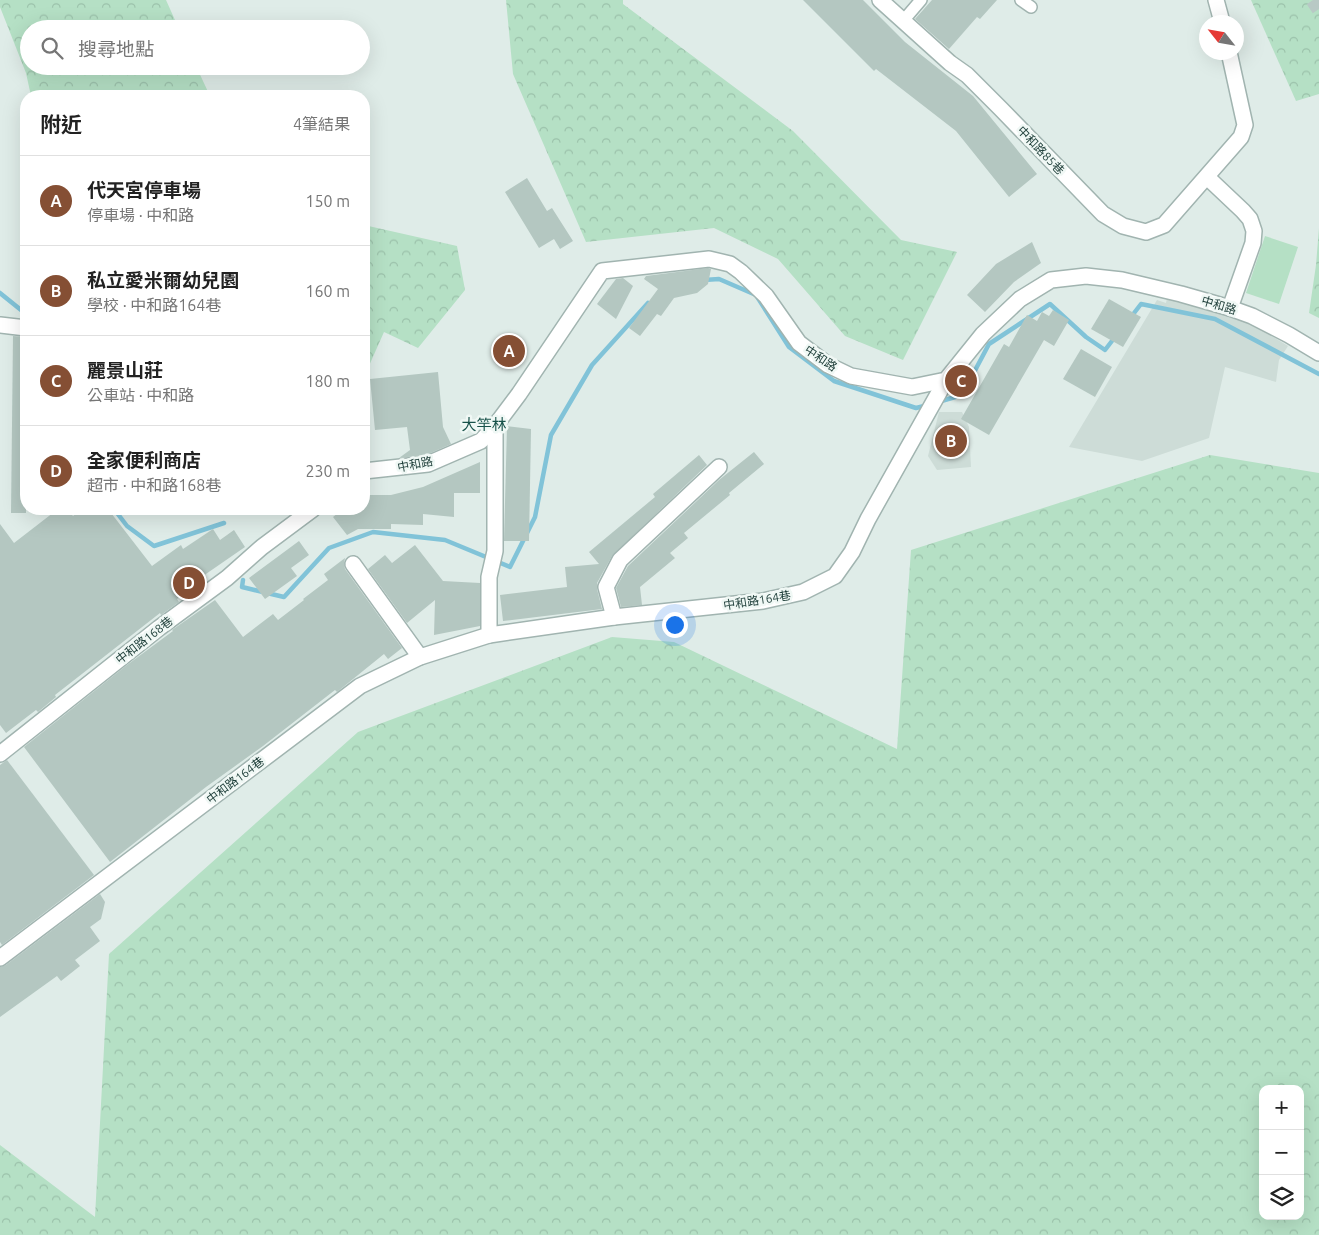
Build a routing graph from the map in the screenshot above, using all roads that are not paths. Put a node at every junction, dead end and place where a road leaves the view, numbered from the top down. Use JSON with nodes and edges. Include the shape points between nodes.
{"nodes":[{"id":1,"x":880,"y":0,"type":"edge"},
{"id":2,"x":921,"y":0,"type":"edge"},
{"id":3,"x":1021,"y":0,"type":"edge"},
{"id":4,"x":1216,"y":0,"type":"edge"},
{"id":5,"x":1031,"y":7,"type":"dead end"},
{"id":6,"x":1220,"y":15,"type":"edge"},
{"id":7,"x":903,"y":22,"type":"junction"},
{"id":8,"x":1231,"y":60,"type":"edge"},
{"id":9,"x":1207,"y":177,"type":"junction"},
{"id":10,"x":1230,"y":308,"type":"junction"},
{"id":11,"x":0,"y":325,"type":"edge"},
{"id":12,"x":20,"y":327,"type":"edge"},
{"id":13,"x":1319,"y":353,"type":"edge"},
{"id":14,"x":946,"y":380,"type":"junction"},
{"id":15,"x":495,"y":426,"type":"junction"},
{"id":16,"x":719,"y":467,"type":"dead end"},
{"id":17,"x":370,"y":470,"type":"edge"},
{"id":18,"x":305,"y":515,"type":"edge"},
{"id":19,"x":353,"y":564,"type":"dead end"},
{"id":20,"x":614,"y":617,"type":"junction"},
{"id":21,"x":489,"y":635,"type":"junction"},
{"id":22,"x":420,"y":657,"type":"junction"},
{"id":23,"x":0,"y":754,"type":"edge"},
{"id":24,"x":0,"y":958,"type":"edge"}],
"edges":[{"from":1,"to":7,"type":"street","name":"中和路85巷"},
{"from":2,"to":7,"type":"street"},
{"from":3,"to":5,"type":"street"},
{"from":4,"to":6,"type":"street"},
{"from":7,"to":9,"type":"street","name":"中和路85巷","via":[[974,82],[1103,214],[1123,226],[1146,232],[1164,225]]},
{"from":8,"to":9,"type":"street","name":"中和路85巷","via":[[1246,125],[1241,137]]},
{"from":9,"to":10,"type":"street","via":[[1250,219],[1254,231],[1253,243]]},
{"from":10,"to":13,"type":"street","name":"中和路","via":[[1252,316]]},
{"from":10,"to":14,"type":"street","name":"中和路","via":[[1122,280],[1086,276],[1051,280],[1020,299],[983,334]]},
{"from":11,"to":12,"type":"street"},
{"from":14,"to":15,"type":"street","name":"中和路","via":[[912,387],[851,376],[799,343],[766,296],[741,272],[730,264],[708,259],[602,271]]},
{"from":14,"to":20,"type":"street","name":"中和路164巷","via":[[852,552],[835,576],[803,592],[763,601]]},
{"from":15,"to":17,"type":"street","name":"中和路","via":[[480,441],[428,464]]},
{"from":15,"to":21,"type":"street","via":[[495,551],[489,577]]},
{"from":16,"to":20,"type":"street","via":[[620,560],[606,588]]},
{"from":18,"to":23,"type":"street","name":"中和路168巷"},
{"from":19,"to":22,"type":"street"},
{"from":20,"to":21,"type":"street","name":"中和路164巷"},
{"from":21,"to":22,"type":"street","name":"中和路164巷"},
{"from":22,"to":24,"type":"street","name":"中和路164巷","via":[[360,686]]}]}
